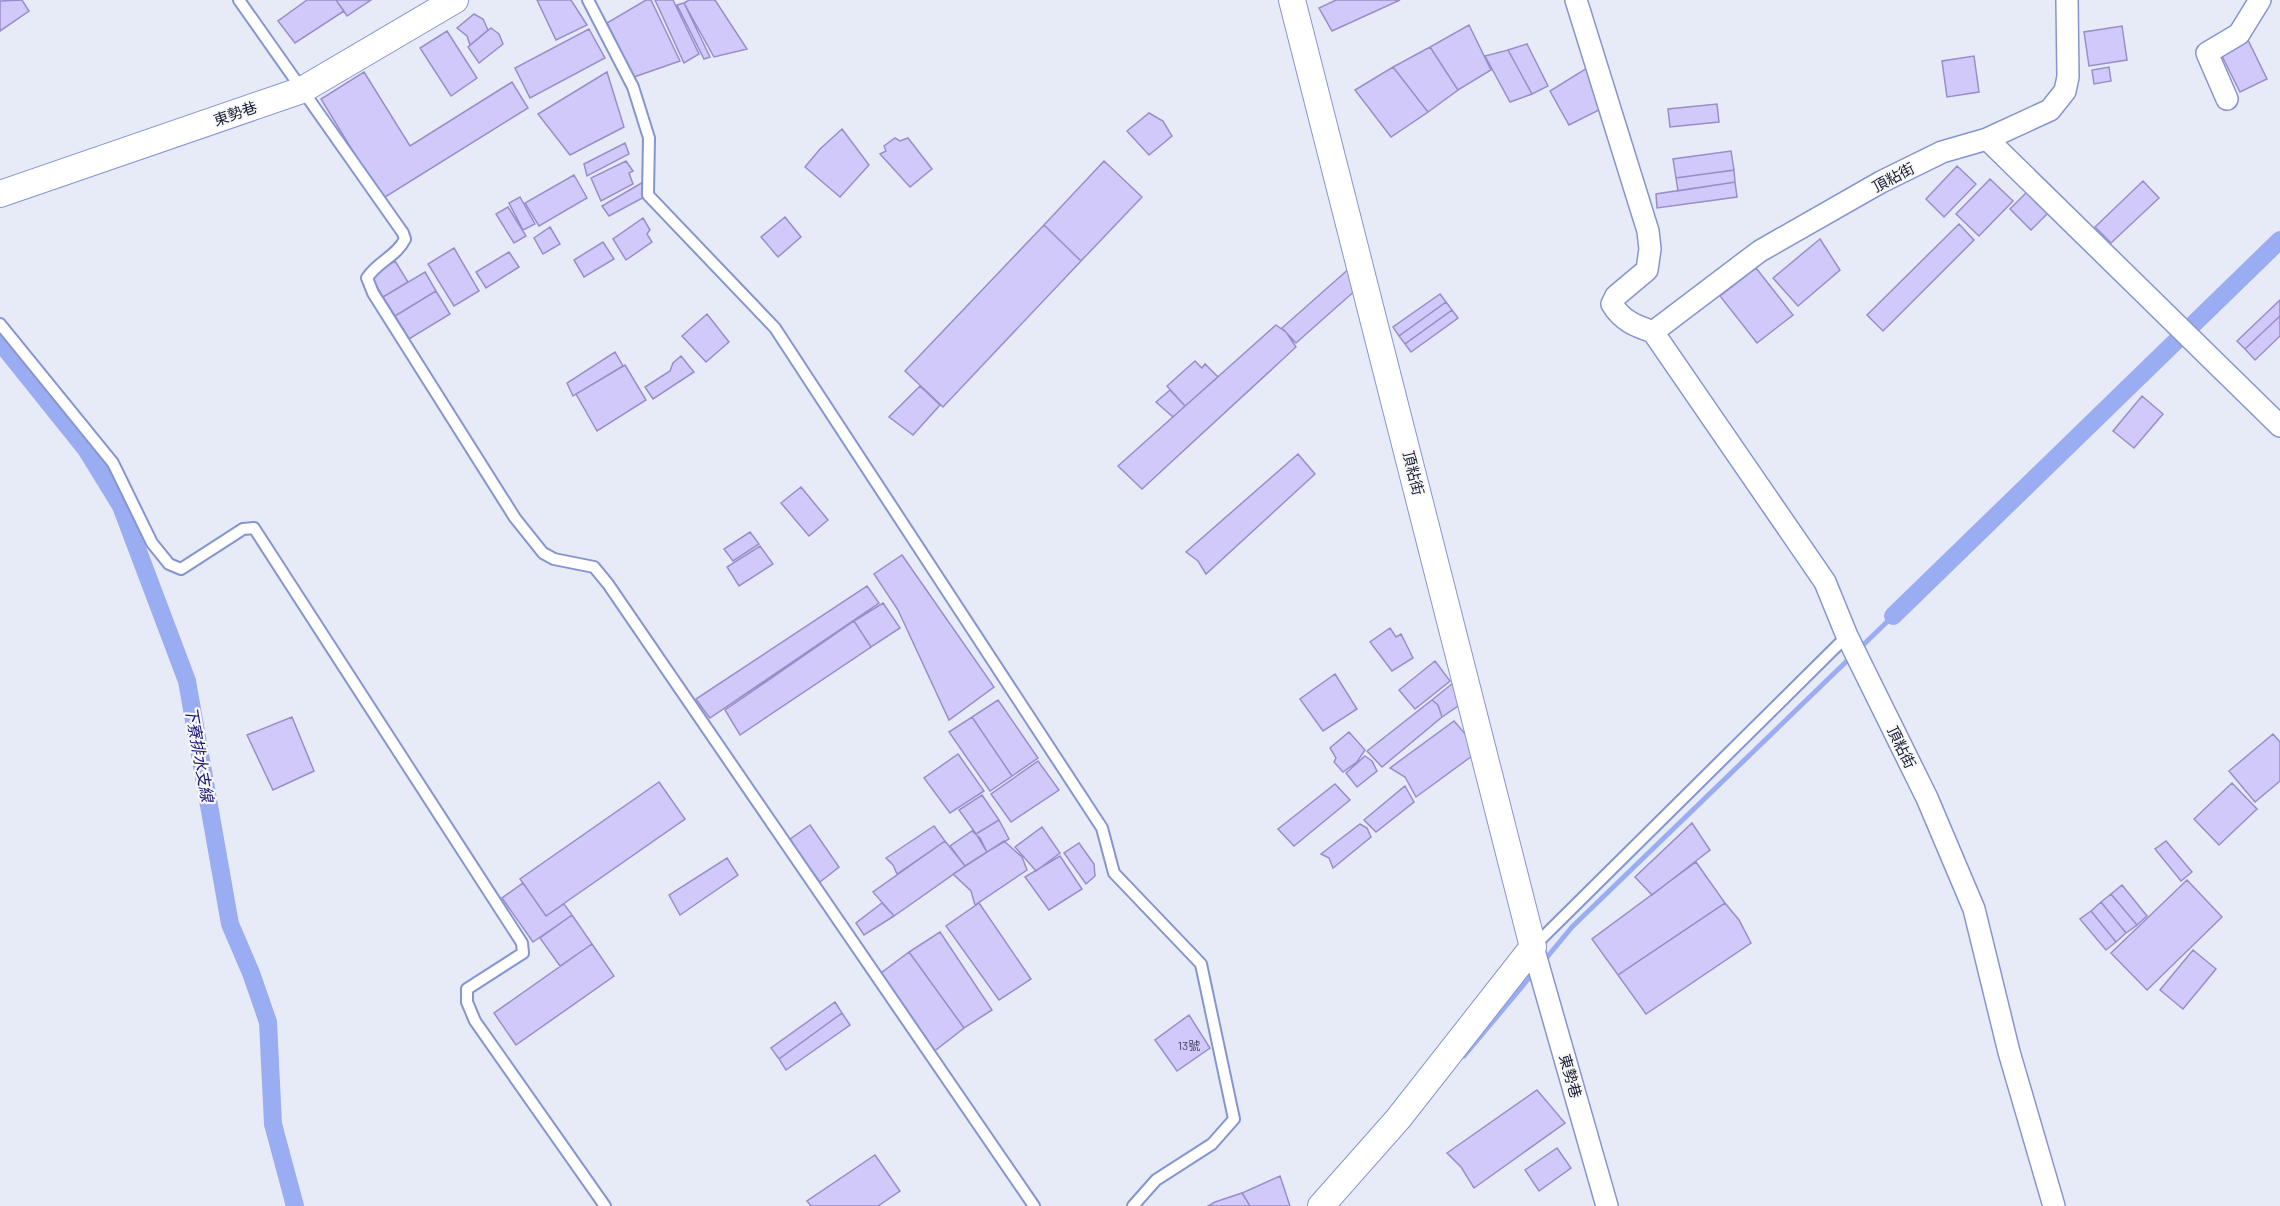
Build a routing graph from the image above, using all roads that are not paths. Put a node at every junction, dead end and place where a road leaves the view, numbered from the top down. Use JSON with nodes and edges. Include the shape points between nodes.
{"nodes":[{"id":1,"x":239,"y":0,"type":"edge"},
{"id":2,"x":455,"y":0,"type":"edge"},
{"id":3,"x":588,"y":0,"type":"edge"},
{"id":4,"x":1292,"y":0,"type":"edge"},
{"id":5,"x":1576,"y":0,"type":"edge"},
{"id":6,"x":2067,"y":0,"type":"edge"},
{"id":7,"x":2260,"y":0,"type":"edge"},
{"id":8,"x":302,"y":90,"type":"junction"},
{"id":9,"x":2227,"y":99,"type":"dead end"},
{"id":10,"x":1987,"y":140,"type":"junction"},
{"id":11,"x":0,"y":194,"type":"edge"},
{"id":12,"x":0,"y":324,"type":"edge"},
{"id":13,"x":1653,"y":332,"type":"junction"},
{"id":14,"x":2280,"y":426,"type":"edge"},
{"id":15,"x":1847,"y":636,"type":"junction"},
{"id":16,"x":1533,"y":947,"type":"junction"},
{"id":17,"x":605,"y":1206,"type":"edge"},
{"id":18,"x":1034,"y":1206,"type":"edge"},
{"id":19,"x":1133,"y":1206,"type":"edge"},
{"id":20,"x":1321,"y":1206,"type":"edge"},
{"id":21,"x":1607,"y":1206,"type":"edge"},
{"id":22,"x":2054,"y":1206,"type":"edge"}],
"edges":[{"from":1,"to":8,"type":"lane"},
{"from":2,"to":8,"type":"street","name":"東勢巷"},
{"from":3,"to":19,"type":"lane","via":[[633,87],[650,138],[648,195],[775,328],[1102,828],[1114,873],[1201,964],[1234,1119],[1212,1144],[1156,1180]]},
{"from":4,"to":16,"type":"street","name":"頂粘街"},
{"from":5,"to":13,"type":"street","via":[[1648,231],[1647,270],[1612,304],[1618,315]]},
{"from":6,"to":10,"type":"street","name":"頂粘街","via":[[2065,91],[2050,110]]},
{"from":7,"to":9,"type":"street","via":[[2239,34],[2207,53]]},
{"from":8,"to":11,"type":"street","name":"東勢巷"},
{"from":8,"to":18,"type":"lane","via":[[403,233],[401,248],[367,278],[373,293],[515,518],[543,553],[594,567],[608,584]]},
{"from":10,"to":13,"type":"street","name":"頂粘街","via":[[1942,152],[1760,251]]},
{"from":10,"to":14,"type":"street"},
{"from":12,"to":17,"type":"lane","via":[[113,463],[152,543],[169,564],[181,569],[243,529],[254,528],[522,943],[523,953],[467,989],[467,1002],[475,1021]]},
{"from":13,"to":15,"type":"street","name":"頂粘街","via":[[1825,582]]},
{"from":15,"to":16,"type":"lane"},
{"from":15,"to":22,"type":"street","name":"頂粘街","via":[[1927,798],[1974,909],[2009,1052]]},
{"from":16,"to":20,"type":"street","via":[[1398,1119]]},
{"from":16,"to":21,"type":"street","name":"東勢巷"}]}
